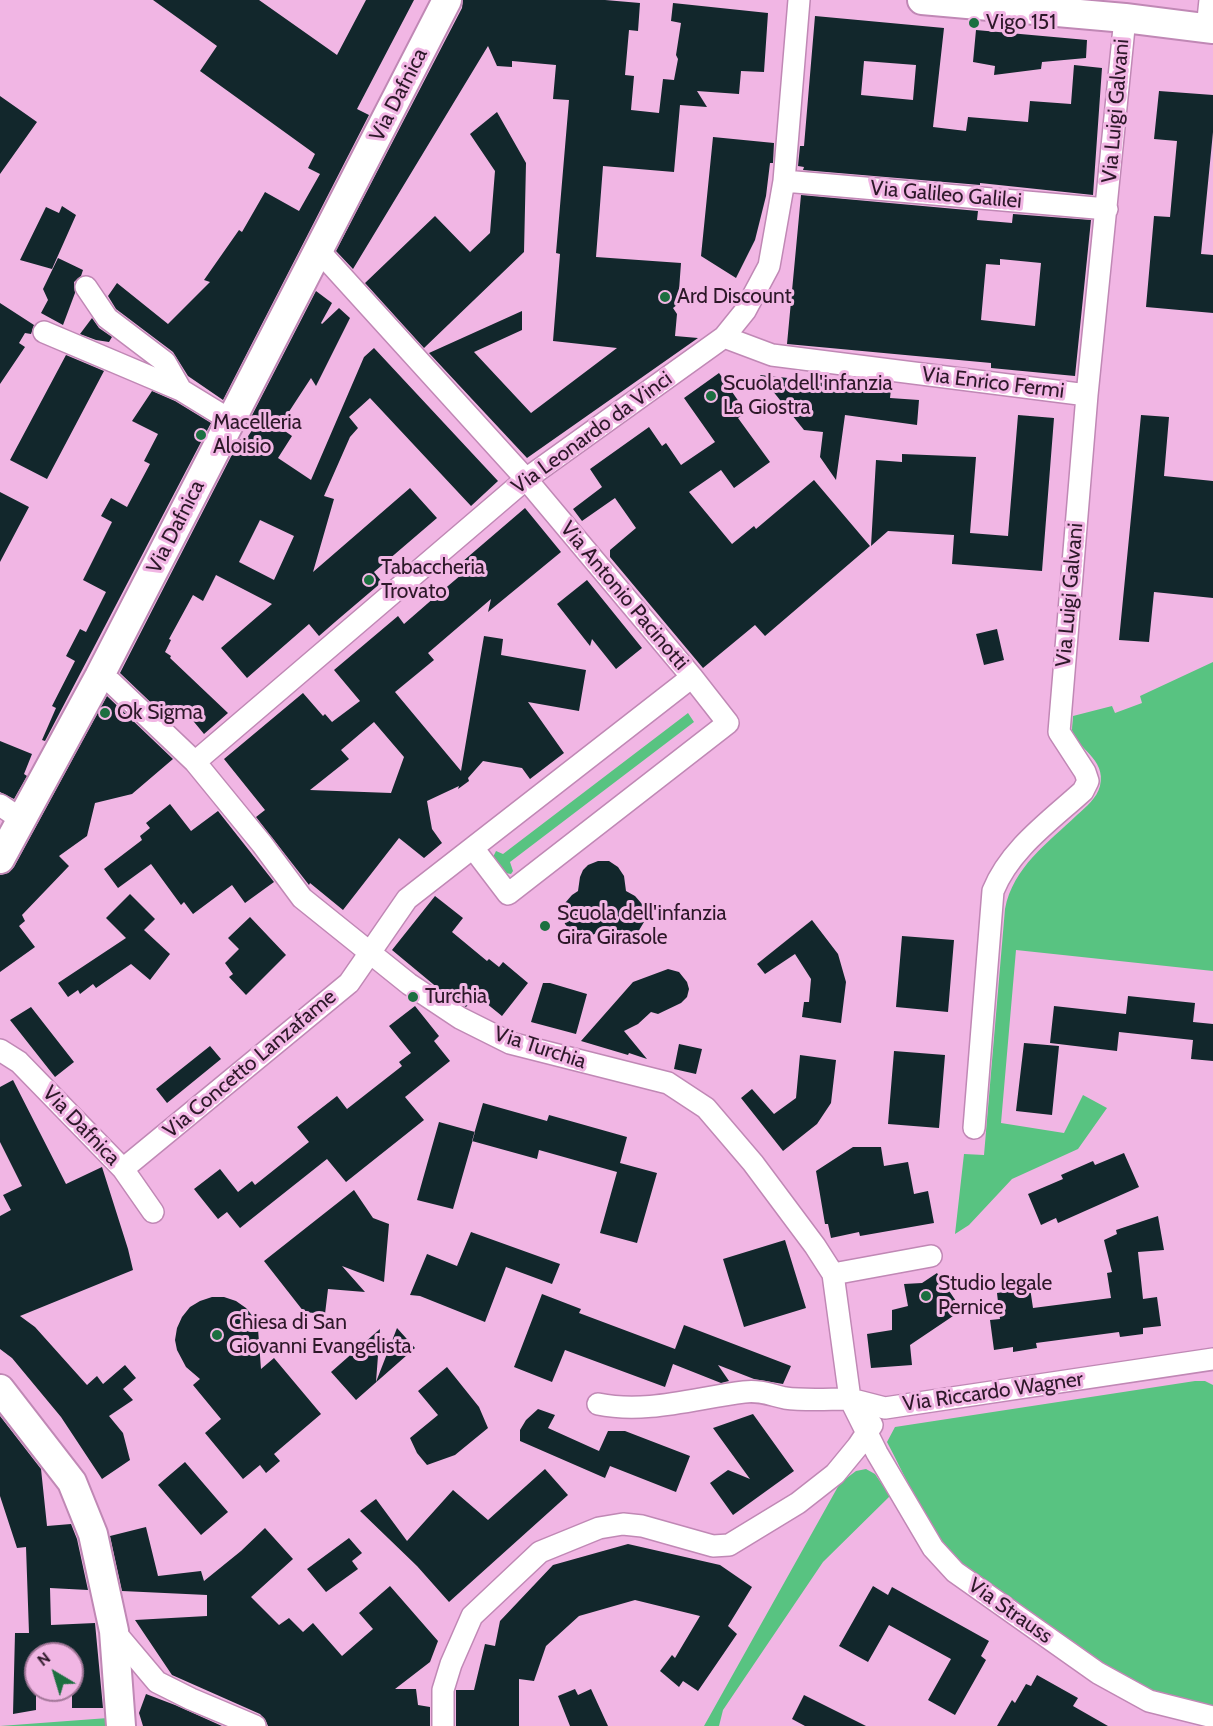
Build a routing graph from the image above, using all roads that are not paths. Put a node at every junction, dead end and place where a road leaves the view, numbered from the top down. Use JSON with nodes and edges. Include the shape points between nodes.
{"nodes":[{"id":1,"x":447,"y":0,"type":"edge"},
{"id":2,"x":799,"y":0,"type":"edge"},
{"id":3,"x":922,"y":0,"type":"edge"},
{"id":4,"x":1210,"y":0,"type":"edge"},
{"id":5,"x":1125,"y":18,"type":"junction"},
{"id":6,"x":1210,"y":29,"type":"edge"},
{"id":7,"x":784,"y":180,"type":"junction"},
{"id":8,"x":1107,"y":209,"type":"junction"},
{"id":9,"x":319,"y":251,"type":"junction"},
{"id":10,"x":86,"y":287,"type":"dead end"},
{"id":11,"x":44,"y":332,"type":"dead end"},
{"id":12,"x":724,"y":337,"type":"junction"},
{"id":13,"x":181,"y":390,"type":"junction"},
{"id":14,"x":1087,"y":395,"type":"junction"},
{"id":15,"x":230,"y":420,"type":"junction"},
{"id":16,"x":526,"y":480,"type":"junction"},
{"id":17,"x":99,"y":676,"type":"junction"},
{"id":18,"x":692,"y":677,"type":"junction"},
{"id":19,"x":195,"y":762,"type":"junction"},
{"id":20,"x":11,"y":813,"type":"edge"},
{"id":21,"x":473,"y":848,"type":"junction"},
{"id":22,"x":0,"y":859,"type":"edge"},
{"id":23,"x":369,"y":953,"type":"junction"},
{"id":24,"x":0,"y":1050,"type":"edge"},
{"id":25,"x":974,"y":1128,"type":"dead end"},
{"id":26,"x":123,"y":1169,"type":"junction"},
{"id":27,"x":153,"y":1212,"type":"dead end"},
{"id":28,"x":931,"y":1256,"type":"dead end"},
{"id":29,"x":833,"y":1274,"type":"junction"},
{"id":30,"x":1213,"y":1359,"type":"edge"},
{"id":31,"x":1186,"y":1363,"type":"junction"},
{"id":32,"x":1213,"y":1371,"type":"edge"},
{"id":33,"x":0,"y":1389,"type":"edge"},
{"id":34,"x":850,"y":1399,"type":"junction"},
{"id":35,"x":598,"y":1404,"type":"dead end"},
{"id":36,"x":885,"y":1408,"type":"junction"},
{"id":37,"x":867,"y":1433,"type":"junction"},
{"id":38,"x":114,"y":1631,"type":"junction"},
{"id":39,"x":1213,"y":1717,"type":"edge"},
{"id":40,"x":121,"y":1726,"type":"edge"},
{"id":41,"x":255,"y":1726,"type":"edge"},
{"id":42,"x":443,"y":1726,"type":"edge"}],
"edges":[{"from":1,"to":9,"type":"street","name":"Via Dafnica"},
{"from":2,"to":7,"type":"street","name":"Via Leonardo da Vinci"},
{"from":3,"to":5,"type":"street"},
{"from":4,"to":6,"type":"street"},
{"from":5,"to":6,"type":"street"},
{"from":5,"to":8,"type":"street","name":"Via Luigi Galvani"},
{"from":7,"to":8,"type":"street","name":"Via Galileo Galilei"},
{"from":7,"to":12,"type":"street","name":"Via Leonardo da Vinci","via":[[769,266],[745,311]]},
{"from":8,"to":14,"type":"street","name":"Via Luigi Galvani"},
{"from":9,"to":15,"type":"street","name":"Via Dafnica"},
{"from":9,"to":16,"type":"street","name":"Via Antonio Pacinotti"},
{"from":10,"to":13,"type":"street","via":[[107,318],[165,362]]},
{"from":11,"to":13,"type":"street"},
{"from":12,"to":14,"type":"street","name":"Via Enrico Fermi","via":[[772,355]]},
{"from":12,"to":16,"type":"street","name":"Via Leonardo da Vinci"},
{"from":13,"to":15,"type":"street"},
{"from":14,"to":25,"type":"street","name":"Via Luigi Galvani","via":[[1059,732],[1088,781],[1083,791],[1014,854],[993,891]]},
{"from":15,"to":17,"type":"street","name":"Via Dafnica"},
{"from":16,"to":18,"type":"street","name":"Via Antonio Pacinotti"},
{"from":16,"to":19,"type":"street","name":"Via Leonardo da Vinci"},
{"from":17,"to":19,"type":"street","name":"Via Turchia","via":[[112,683]]},
{"from":17,"to":20,"type":"street","name":"Via Dafnica"},
{"from":18,"to":21,"type":"street","name":"Via Antonio Pacinotti"},
{"from":18,"to":21,"type":"street","via":[[728,723],[508,894]]},
{"from":19,"to":23,"type":"street","name":"Via Turchia","via":[[302,898]]},
{"from":20,"to":22,"type":"street","name":"Via Dafnica"},
{"from":21,"to":23,"type":"street","name":"Via Antonio Pacinotti","via":[[407,899]]},
{"from":23,"to":26,"type":"street","name":"Via Concetto Lanzafame","via":[[349,983]]},
{"from":23,"to":29,"type":"street","name":"Via Turchia","via":[[460,1018],[510,1042],[668,1083],[706,1108],[753,1163]]},
{"from":24,"to":26,"type":"street","name":"Via Dafnica","via":[[18,1062]]},
{"from":26,"to":27,"type":"street","name":"Via Dafnica"},
{"from":28,"to":29,"type":"street"},
{"from":29,"to":34,"type":"street","name":"Via Turchia"},
{"from":30,"to":31,"type":"street","name":"Via Riccardo Wagner"},
{"from":31,"to":32,"type":"street"},
{"from":31,"to":36,"type":"street","name":"Via Riccardo Wagner"},
{"from":33,"to":38,"type":"street","via":[[72,1482],[93,1534]]},
{"from":34,"to":35,"type":"street","via":[[786,1398],[762,1391],[643,1408]]},
{"from":34,"to":36,"type":"street"},
{"from":34,"to":37,"type":"street","name":"Via Strauss"},
{"from":36,"to":37,"type":"street","name":"Via Riccardo Wagner"},
{"from":37,"to":39,"type":"street","name":"Via Strauss","via":[[933,1548],[955,1572],[1098,1673],[1149,1701]]},
{"from":37,"to":42,"type":"street","name":"Via Riccardo Wagner","via":[[835,1474],[798,1503],[729,1545],[713,1546],[623,1524],[599,1528],[540,1552],[472,1616],[443,1690]]},
{"from":38,"to":40,"type":"street"},
{"from":38,"to":41,"type":"street","via":[[157,1682]]}]}
